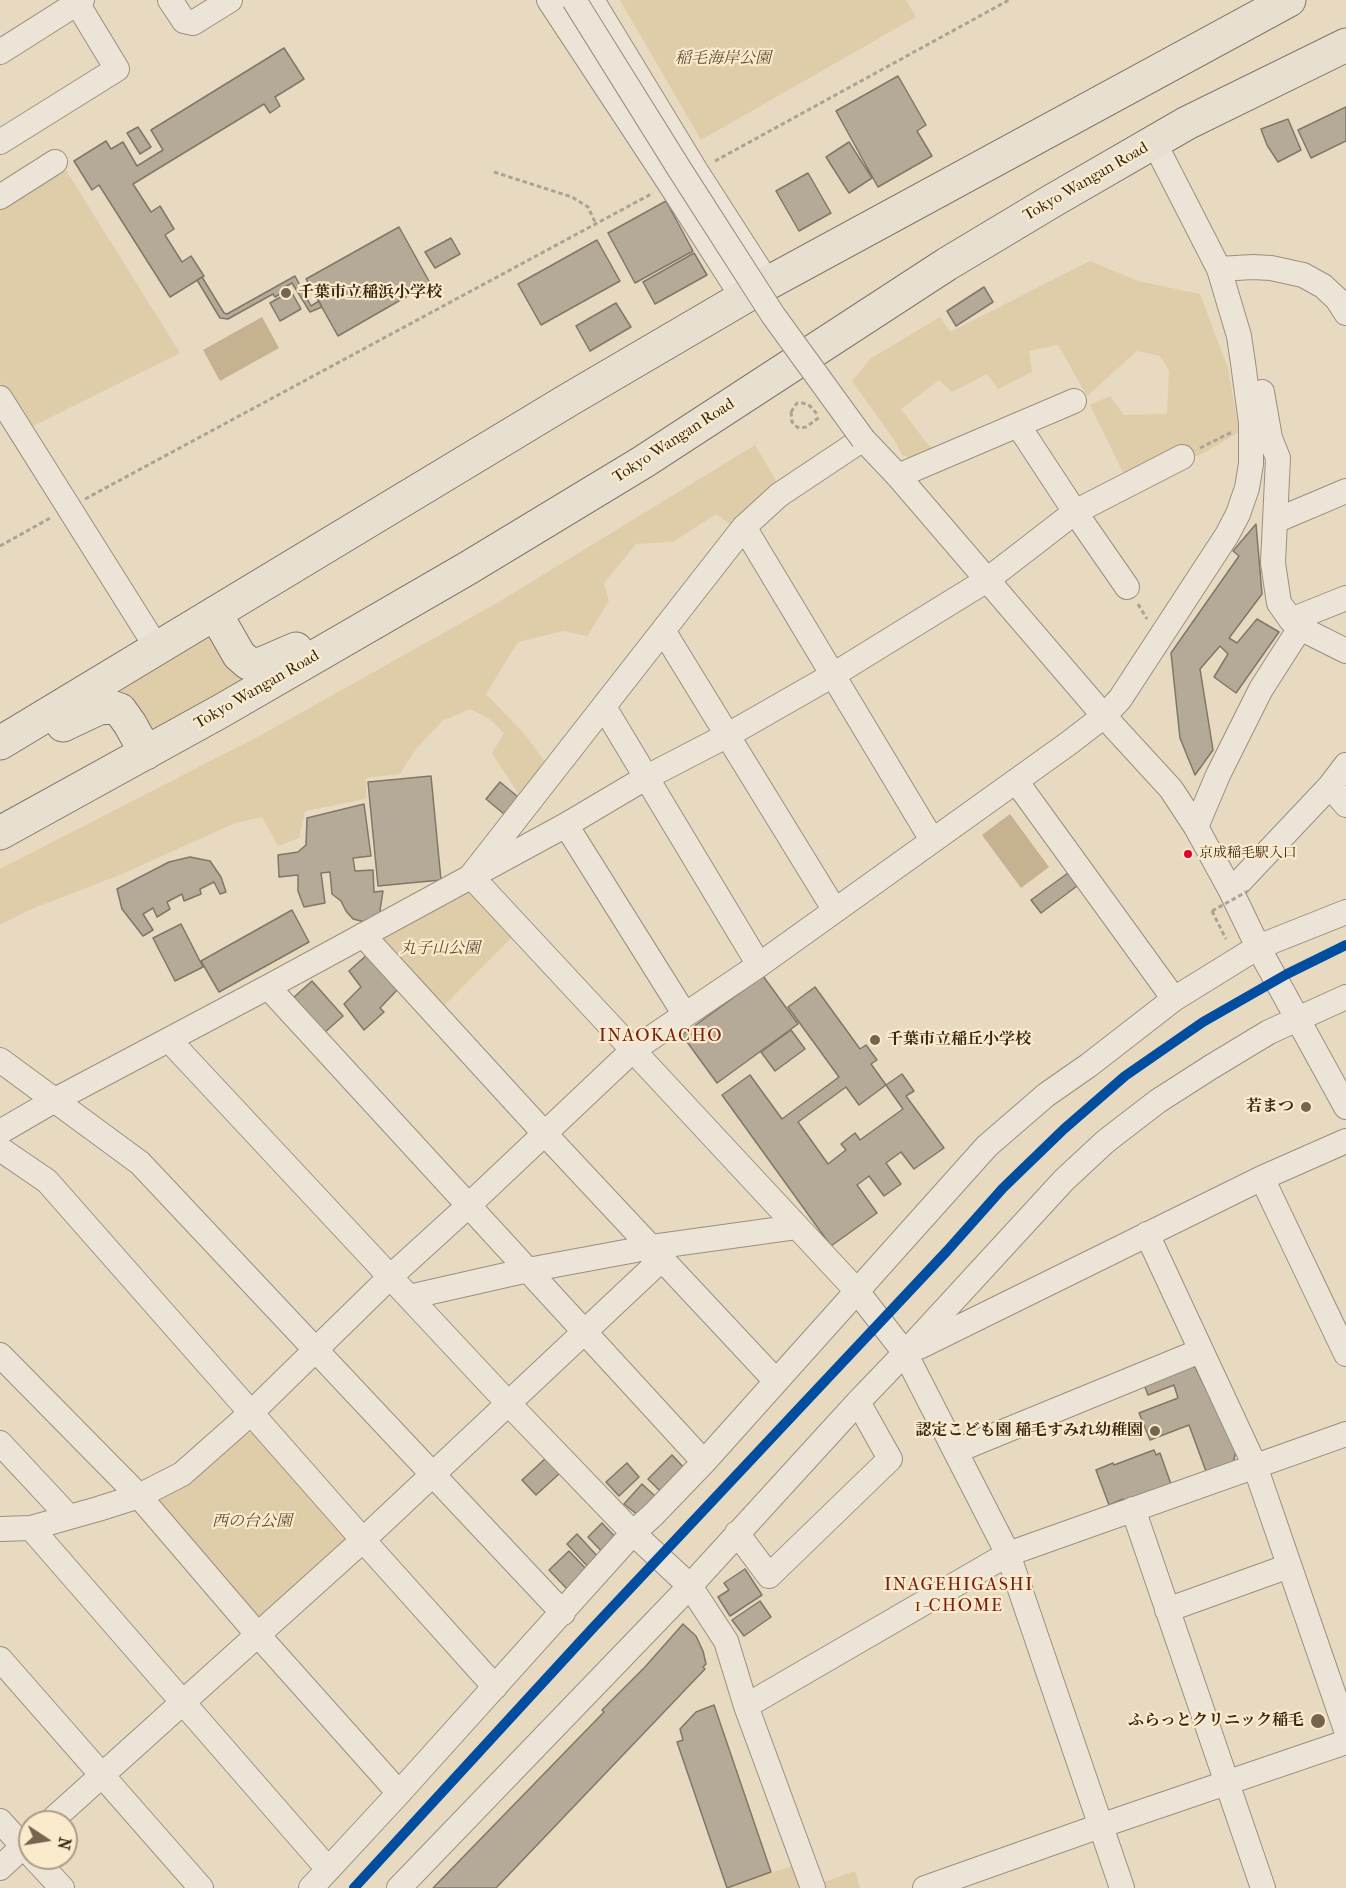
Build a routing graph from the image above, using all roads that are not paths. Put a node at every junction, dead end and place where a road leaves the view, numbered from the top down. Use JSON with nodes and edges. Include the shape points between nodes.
{"nodes":[{"id":1,"x":170,"y":0,"type":"edge"},
{"id":2,"x":230,"y":0,"type":"edge"},
{"id":3,"x":549,"y":0,"type":"edge"},
{"id":4,"x":574,"y":0,"type":"edge"},
{"id":5,"x":592,"y":0,"type":"edge"},
{"id":6,"x":1289,"y":0,"type":"edge"},
{"id":7,"x":79,"y":2,"type":"edge"},
{"id":8,"x":1346,"y":45,"type":"edge"},
{"id":9,"x":0,"y":52,"type":"edge"},
{"id":10,"x":0,"y":142,"type":"edge"},
{"id":11,"x":1154,"y":142,"type":"junction"},
{"id":12,"x":55,"y":162,"type":"dead end"},
{"id":13,"x":0,"y":197,"type":"edge"},
{"id":14,"x":1219,"y":269,"type":"junction"},
{"id":15,"x":1335,"y":288,"type":"edge"},
{"id":16,"x":755,"y":290,"type":"junction"},
{"id":17,"x":1346,"y":313,"type":"edge"},
{"id":18,"x":1243,"y":363,"type":"junction"},
{"id":19,"x":1074,"y":401,"type":"dead end"},
{"id":20,"x":2,"y":407,"type":"edge"},
{"id":21,"x":1018,"y":425,"type":"junction"},
{"id":22,"x":863,"y":439,"type":"junction"},
{"id":23,"x":1182,"y":457,"type":"road end"},
{"id":24,"x":898,"y":476,"type":"junction"},
{"id":25,"x":1346,"y":491,"type":"edge"},
{"id":26,"x":1075,"y":512,"type":"junction"},
{"id":27,"x":1275,"y":521,"type":"junction"},
{"id":28,"x":744,"y":527,"type":"junction"},
{"id":29,"x":987,"y":580,"type":"junction"},
{"id":30,"x":1127,"y":588,"type":"road end"},
{"id":31,"x":1346,"y":598,"type":"edge"},
{"id":32,"x":215,"y":613,"type":"junction"},
{"id":33,"x":374,"y":623,"type":"junction"},
{"id":34,"x":1295,"y":624,"type":"junction"},
{"id":35,"x":663,"y":632,"type":"junction"},
{"id":36,"x":157,"y":648,"type":"junction"},
{"id":37,"x":1346,"y":651,"type":"edge"},
{"id":38,"x":833,"y":675,"type":"junction"},
{"id":39,"x":604,"y":707,"type":"junction"},
{"id":40,"x":1104,"y":716,"type":"junction"},
{"id":41,"x":728,"y":735,"type":"junction"},
{"id":42,"x":0,"y":743,"type":"edge"},
{"id":43,"x":0,"y":749,"type":"edge"},
{"id":44,"x":146,"y":753,"type":"junction"},
{"id":45,"x":1346,"y":765,"type":"edge"},
{"id":46,"x":647,"y":777,"type":"junction"},
{"id":47,"x":1016,"y":781,"type":"junction"},
{"id":48,"x":1330,"y":786,"type":"junction"},
{"id":49,"x":1346,"y":805,"type":"edge"},
{"id":50,"x":566,"y":825,"type":"junction"},
{"id":51,"x":1196,"y":827,"type":"junction"},
{"id":52,"x":0,"y":833,"type":"edge"},
{"id":53,"x":932,"y":840,"type":"junction"},
{"id":54,"x":471,"y":876,"type":"junction"},
{"id":55,"x":1240,"y":891,"type":"junction"},
{"id":56,"x":834,"y":909,"type":"junction"},
{"id":57,"x":1346,"y":912,"type":"edge"},
{"id":58,"x":363,"y":935,"type":"junction"},
{"id":59,"x":1258,"y":946,"type":"junction"},
{"id":60,"x":759,"y":965,"type":"junction"},
{"id":61,"x":268,"y":987,"type":"junction"},
{"id":62,"x":1346,"y":997,"type":"edge"},
{"id":63,"x":1174,"y":999,"type":"junction"},
{"id":64,"x":685,"y":1014,"type":"junction"},
{"id":65,"x":1297,"y":1020,"type":"junction"},
{"id":66,"x":169,"y":1040,"type":"junction"},
{"id":67,"x":633,"y":1050,"type":"junction"},
{"id":68,"x":0,"y":1060,"type":"edge"},
{"id":69,"x":54,"y":1100,"type":"junction"},
{"id":70,"x":1346,"y":1107,"type":"edge"},
{"id":71,"x":0,"y":1132,"type":"edge"},
{"id":72,"x":544,"y":1134,"type":"junction"},
{"id":73,"x":1346,"y":1141,"type":"edge"},
{"id":74,"x":0,"y":1149,"type":"edge"},
{"id":75,"x":1262,"y":1178,"type":"junction"},
{"id":76,"x":468,"y":1206,"type":"junction"},
{"id":77,"x":796,"y":1227,"type":"junction"},
{"id":78,"x":1147,"y":1234,"type":"junction"},
{"id":79,"x":657,"y":1253,"type":"junction"},
{"id":80,"x":528,"y":1270,"type":"junction"},
{"id":81,"x":390,"y":1276,"type":"junction"},
{"id":82,"x":860,"y":1295,"type":"junction"},
{"id":83,"x":409,"y":1297,"type":"junction"},
{"id":84,"x":584,"y":1331,"type":"junction"},
{"id":85,"x":316,"y":1351,"type":"junction"},
{"id":86,"x":903,"y":1351,"type":"junction"},
{"id":87,"x":1200,"y":1351,"type":"junction"},
{"id":88,"x":1346,"y":1354,"type":"edge"},
{"id":89,"x":0,"y":1355,"type":"edge"},
{"id":90,"x":776,"y":1381,"type":"junction"},
{"id":91,"x":507,"y":1402,"type":"junction"},
{"id":92,"x":858,"y":1402,"type":"junction"},
{"id":93,"x":251,"y":1413,"type":"junction"},
{"id":94,"x":1346,"y":1434,"type":"edge"},
{"id":95,"x":0,"y":1443,"type":"edge"},
{"id":96,"x":956,"y":1451,"type":"junction"},
{"id":97,"x":704,"y":1462,"type":"junction"},
{"id":98,"x":1255,"y":1466,"type":"junction"},
{"id":99,"x":433,"y":1473,"type":"junction"},
{"id":100,"x":139,"y":1497,"type":"junction"},
{"id":101,"x":1133,"y":1509,"type":"junction"},
{"id":102,"x":69,"y":1517,"type":"junction"},
{"id":103,"x":31,"y":1528,"type":"junction"},
{"id":104,"x":0,"y":1529,"type":"edge"},
{"id":105,"x":737,"y":1533,"type":"junction"},
{"id":106,"x":636,"y":1536,"type":"junction"},
{"id":107,"x":363,"y":1540,"type":"junction"},
{"id":108,"x":1008,"y":1554,"type":"junction"},
{"id":109,"x":1289,"y":1566,"type":"junction"},
{"id":110,"x":687,"y":1584,"type":"junction"},
{"id":111,"x":1167,"y":1610,"type":"junction"},
{"id":112,"x":563,"y":1613,"type":"junction"},
{"id":113,"x":258,"y":1635,"type":"junction"},
{"id":114,"x":0,"y":1659,"type":"edge"},
{"id":115,"x":495,"y":1687,"type":"junction"},
{"id":116,"x":182,"y":1702,"type":"junction"},
{"id":117,"x":746,"y":1706,"type":"junction"},
{"id":118,"x":1346,"y":1730,"type":"edge"},
{"id":119,"x":1346,"y":1742,"type":"edge"},
{"id":120,"x":101,"y":1776,"type":"junction"},
{"id":121,"x":1227,"y":1783,"type":"junction"},
{"id":122,"x":399,"y":1794,"type":"junction"},
{"id":123,"x":63,"y":1810,"type":"edge"},
{"id":124,"x":0,"y":1821,"type":"edge"},
{"id":125,"x":1100,"y":1826,"type":"junction"},
{"id":126,"x":18,"y":1839,"type":"edge"},
{"id":127,"x":18,"y":1857,"type":"edge"},
{"id":128,"x":0,"y":1868,"type":"edge"},
{"id":129,"x":328,"y":1869,"type":"junction"},
{"id":130,"x":46,"y":1870,"type":"edge"},
{"id":131,"x":62,"y":1888,"type":"edge"},
{"id":132,"x":201,"y":1888,"type":"edge"},
{"id":133,"x":311,"y":1888,"type":"edge"},
{"id":134,"x":399,"y":1888,"type":"edge"},
{"id":135,"x":813,"y":1888,"type":"edge"},
{"id":136,"x":925,"y":1888,"type":"edge"},
{"id":137,"x":1122,"y":1888,"type":"edge"},
{"id":138,"x":1263,"y":1888,"type":"edge"}],
"edges":[{"from":1,"to":2,"type":"street","via":[[184,21],[193,24]]},
{"from":3,"to":16,"type":"street","via":[[670,184]]},
{"from":4,"to":22,"type":"street","bridge":true,"via":[[773,315]]},
{"from":5,"to":16,"type":"street","via":[[696,171]]},
{"from":6,"to":16,"type":"highway"},
{"from":7,"to":9,"type":"street"},
{"from":7,"to":10,"type":"street","via":[[117,69]]},
{"from":8,"to":11,"type":"highway","name":"Tokyo Wangan Road"},
{"from":11,"to":14,"type":"street"},
{"from":11,"to":33,"type":"highway","name":"Tokyo Wangan Road","via":[[972,248],[643,462]]},
{"from":12,"to":13,"type":"street"},
{"from":14,"to":15,"type":"street","via":[[1271,268]]},
{"from":14,"to":18,"type":"street"},
{"from":15,"to":17,"type":"street","via":[[1336,299]]},
{"from":16,"to":32,"type":"highway"},
{"from":18,"to":27,"type":"street","via":[[1260,379],[1270,438],[1278,458]]},
{"from":18,"to":40,"type":"street","via":[[1251,423],[1251,464],[1238,514],[1120,699]]},
{"from":19,"to":21,"type":"street"},
{"from":20,"to":36,"type":"street"},
{"from":21,"to":24,"type":"street"},
{"from":21,"to":26,"type":"street"},
{"from":22,"to":24,"type":"street"},
{"from":22,"to":28,"type":"street","via":[[779,495]]},
{"from":23,"to":26,"type":"street"},
{"from":24,"to":29,"type":"street"},
{"from":25,"to":27,"type":"street"},
{"from":26,"to":29,"type":"street"},
{"from":26,"to":30,"type":"street"},
{"from":27,"to":34,"type":"street","via":[[1273,563],[1279,603]]},
{"from":28,"to":35,"type":"street"},
{"from":28,"to":38,"type":"street"},
{"from":29,"to":38,"type":"street"},
{"from":29,"to":40,"type":"street"},
{"from":31,"to":34,"type":"street"},
{"from":32,"to":33,"type":"highway","via":[[243,660],[254,665]]},
{"from":32,"to":36,"type":"highway"},
{"from":33,"to":44,"type":"highway","name":"Tokyo Wangan Road"},
{"from":34,"to":37,"type":"street"},
{"from":34,"to":51,"type":"street","via":[[1218,775]]},
{"from":35,"to":39,"type":"street"},
{"from":35,"to":41,"type":"street"},
{"from":36,"to":42,"type":"highway"},
{"from":38,"to":41,"type":"street"},
{"from":38,"to":53,"type":"street"},
{"from":39,"to":46,"type":"street"},
{"from":39,"to":54,"type":"street"},
{"from":40,"to":47,"type":"street"},
{"from":40,"to":51,"type":"street","via":[[1171,789]]},
{"from":41,"to":46,"type":"street"},
{"from":41,"to":56,"type":"street"},
{"from":43,"to":44,"type":"highway","via":[[99,708],[111,707],[120,710]]},
{"from":44,"to":52,"type":"highway","name":"Tokyo Wangan Road"},
{"from":45,"to":48,"type":"street"},
{"from":46,"to":50,"type":"street"},
{"from":46,"to":60,"type":"street"},
{"from":47,"to":53,"type":"street"},
{"from":47,"to":63,"type":"street"},
{"from":48,"to":49,"type":"street"},
{"from":48,"to":55,"type":"street"},
{"from":50,"to":54,"type":"street"},
{"from":50,"to":64,"type":"street"},
{"from":51,"to":55,"type":"street"},
{"from":53,"to":56,"type":"street"},
{"from":54,"to":58,"type":"street"},
{"from":54,"to":67,"type":"street"},
{"from":55,"to":59,"type":"street"},
{"from":56,"to":60,"type":"street"},
{"from":57,"to":59,"type":"street"},
{"from":58,"to":61,"type":"street"},
{"from":58,"to":72,"type":"street"},
{"from":59,"to":63,"type":"street"},
{"from":59,"to":65,"type":"street"},
{"from":60,"to":64,"type":"street"},
{"from":61,"to":66,"type":"street"},
{"from":61,"to":76,"type":"street"},
{"from":62,"to":65,"type":"street"},
{"from":63,"to":82,"type":"street","via":[[1046,1095],[987,1146]]},
{"from":64,"to":67,"type":"street"},
{"from":65,"to":70,"type":"street"},
{"from":65,"to":86,"type":"street","via":[[1211,1066],[1106,1141],[1064,1180]]},
{"from":66,"to":69,"type":"street"},
{"from":66,"to":81,"type":"street"},
{"from":67,"to":72,"type":"street"},
{"from":67,"to":77,"type":"street"},
{"from":68,"to":69,"type":"street"},
{"from":69,"to":71,"type":"street"},
{"from":69,"to":85,"type":"street","via":[[140,1163]]},
{"from":72,"to":76,"type":"street"},
{"from":72,"to":79,"type":"street"},
{"from":73,"to":75,"type":"street"},
{"from":74,"to":93,"type":"street","via":[[46,1181]]},
{"from":75,"to":78,"type":"street"},
{"from":75,"to":88,"type":"street"},
{"from":76,"to":80,"type":"street"},
{"from":76,"to":81,"type":"street"},
{"from":77,"to":79,"type":"street"},
{"from":77,"to":82,"type":"street"},
{"from":78,"to":86,"type":"street"},
{"from":78,"to":87,"type":"street"},
{"from":79,"to":80,"type":"street"},
{"from":79,"to":84,"type":"street"},
{"from":79,"to":90,"type":"street"},
{"from":80,"to":83,"type":"street"},
{"from":80,"to":84,"type":"street"},
{"from":81,"to":83,"type":"street"},
{"from":81,"to":85,"type":"street"},
{"from":82,"to":86,"type":"street"},
{"from":82,"to":90,"type":"street"},
{"from":83,"to":91,"type":"street"},
{"from":84,"to":91,"type":"street"},
{"from":84,"to":97,"type":"street"},
{"from":85,"to":93,"type":"street"},
{"from":85,"to":99,"type":"street"},
{"from":86,"to":92,"type":"street"},
{"from":86,"to":96,"type":"street"},
{"from":87,"to":96,"type":"street"},
{"from":87,"to":98,"type":"street"},
{"from":89,"to":100,"type":"street"},
{"from":90,"to":97,"type":"street"},
{"from":91,"to":99,"type":"street"},
{"from":91,"to":106,"type":"street"},
{"from":92,"to":105,"type":"street"},
{"from":92,"to":105,"type":"street","via":[[890,1459],[769,1576]]},
{"from":93,"to":100,"type":"street","via":[[182,1474]]},
{"from":93,"to":107,"type":"street"},
{"from":94,"to":98,"type":"street"},
{"from":95,"to":102,"type":"street"},
{"from":96,"to":108,"type":"street"},
{"from":97,"to":106,"type":"street"},
{"from":98,"to":101,"type":"street"},
{"from":98,"to":109,"type":"street"},
{"from":99,"to":107,"type":"street"},
{"from":99,"to":112,"type":"street"},
{"from":100,"to":102,"type":"street"},
{"from":100,"to":113,"type":"street"},
{"from":101,"to":108,"type":"street"},
{"from":101,"to":111,"type":"street"},
{"from":102,"to":103,"type":"street"},
{"from":103,"to":104,"type":"street"},
{"from":103,"to":116,"type":"street"},
{"from":105,"to":110,"type":"street"},
{"from":106,"to":110,"type":"street"},
{"from":106,"to":112,"type":"street"},
{"from":107,"to":113,"type":"street"},
{"from":107,"to":115,"type":"street"},
{"from":108,"to":117,"type":"street"},
{"from":108,"to":125,"type":"street"},
{"from":109,"to":111,"type":"street"},
{"from":109,"to":118,"type":"street"},
{"from":110,"to":117,"type":"street","via":[[726,1641]]},
{"from":110,"to":134,"type":"street"},
{"from":111,"to":121,"type":"street"},
{"from":112,"to":115,"type":"street"},
{"from":113,"to":116,"type":"street"},
{"from":113,"to":122,"type":"street"},
{"from":114,"to":120,"type":"street"},
{"from":115,"to":122,"type":"street"},
{"from":116,"to":120,"type":"street"},
{"from":116,"to":129,"type":"street"},
{"from":117,"to":135,"type":"street"},
{"from":119,"to":121,"type":"street"},
{"from":120,"to":123,"type":"street"},
{"from":120,"to":132,"type":"street"},
{"from":121,"to":125,"type":"street"},
{"from":121,"to":138,"type":"street"},
{"from":122,"to":129,"type":"street"},
{"from":124,"to":126,"type":"street"},
{"from":125,"to":136,"type":"street"},
{"from":125,"to":137,"type":"street"},
{"from":127,"to":128,"type":"street"},
{"from":129,"to":133,"type":"street"},
{"from":130,"to":131,"type":"street"}]}
